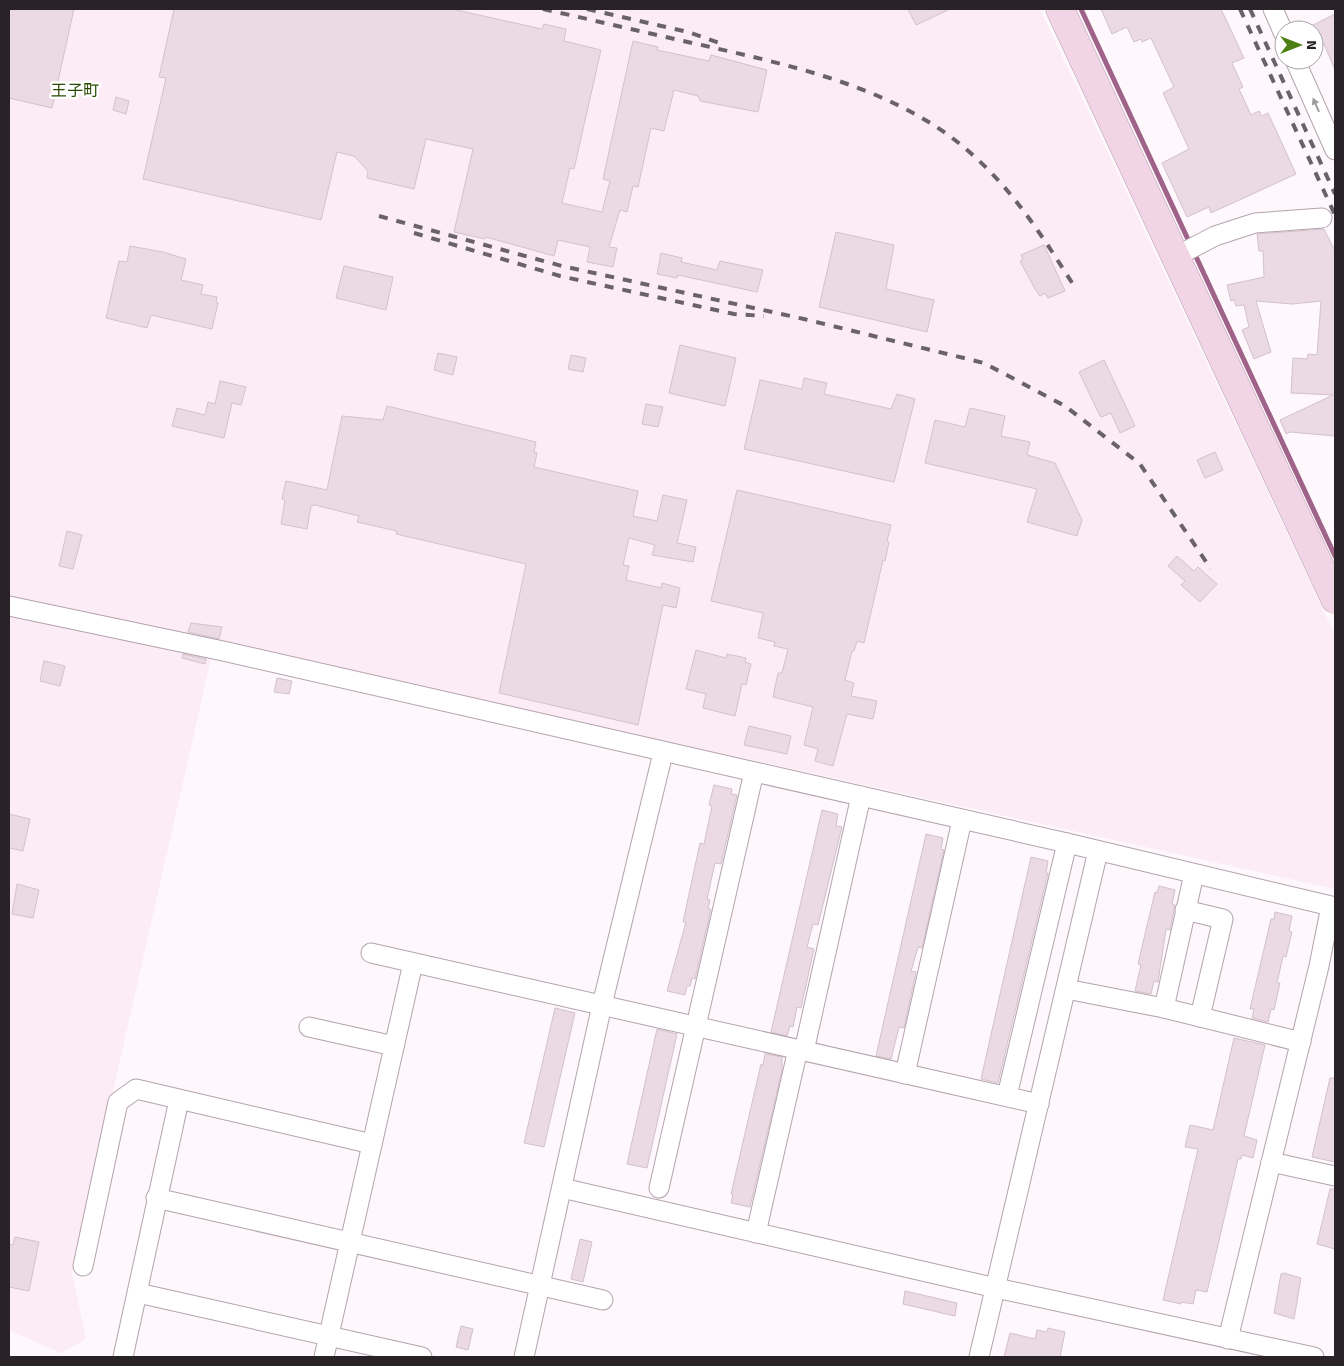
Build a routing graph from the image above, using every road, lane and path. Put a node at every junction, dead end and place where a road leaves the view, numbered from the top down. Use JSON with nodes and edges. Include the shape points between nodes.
{"nodes":[{"id":1,"x":1060,"y":9,"type":"edge"},
{"id":2,"x":1300,"y":70,"type":"edge"},
{"id":3,"x":1335,"y":150,"type":"edge"},
{"id":4,"x":1322,"y":218,"type":"dead end"},
{"id":5,"x":1187,"y":251,"type":"junction"},
{"id":6,"x":1335,"y":599,"type":"edge"},
{"id":7,"x":9,"y":606,"type":"edge"},
{"id":8,"x":663,"y":753,"type":"junction"},
{"id":9,"x":754,"y":772,"type":"junction"},
{"id":10,"x":861,"y":796,"type":"junction"},
{"id":11,"x":962,"y":820,"type":"junction"},
{"id":12,"x":1067,"y":844,"type":"junction"},
{"id":13,"x":1098,"y":851,"type":"junction"},
{"id":14,"x":1194,"y":874,"type":"junction"},
{"id":15,"x":1186,"y":910,"type":"junction"},
{"id":16,"x":371,"y":953,"type":"dead end"},
{"id":17,"x":413,"y":962,"type":"junction"},
{"id":18,"x":1327,"y":969,"type":"edge"},
{"id":19,"x":1066,"y":989,"type":"junction"},
{"id":20,"x":602,"y":1005,"type":"junction"},
{"id":21,"x":1164,"y":1008,"type":"junction"},
{"id":22,"x":1200,"y":1017,"type":"junction"},
{"id":23,"x":696,"y":1026,"type":"junction"},
{"id":24,"x":309,"y":1027,"type":"dead end"},
{"id":25,"x":1301,"y":1042,"type":"junction"},
{"id":26,"x":394,"y":1046,"type":"junction"},
{"id":27,"x":801,"y":1050,"type":"junction"},
{"id":28,"x":905,"y":1074,"type":"junction"},
{"id":29,"x":1007,"y":1096,"type":"junction"},
{"id":30,"x":179,"y":1100,"type":"junction"},
{"id":31,"x":1039,"y":1104,"type":"junction"},
{"id":32,"x":372,"y":1144,"type":"junction"},
{"id":33,"x":1271,"y":1162,"type":"junction"},
{"id":34,"x":1335,"y":1176,"type":"edge"},
{"id":35,"x":562,"y":1188,"type":"junction"},
{"id":36,"x":659,"y":1188,"type":"dead end"},
{"id":37,"x":156,"y":1198,"type":"junction"},
{"id":38,"x":756,"y":1233,"type":"junction"},
{"id":39,"x":350,"y":1242,"type":"junction"},
{"id":40,"x":83,"y":1266,"type":"dead end"},
{"id":41,"x":540,"y":1285,"type":"junction"},
{"id":42,"x":996,"y":1288,"type":"junction"},
{"id":43,"x":138,"y":1293,"type":"junction"},
{"id":44,"x":603,"y":1300,"type":"dead end"},
{"id":45,"x":329,"y":1336,"type":"junction"},
{"id":46,"x":1228,"y":1338,"type":"junction"},
{"id":47,"x":123,"y":1357,"type":"edge"},
{"id":48,"x":324,"y":1357,"type":"edge"},
{"id":49,"x":422,"y":1357,"type":"edge"},
{"id":50,"x":524,"y":1357,"type":"edge"},
{"id":51,"x":979,"y":1357,"type":"edge"},
{"id":52,"x":1314,"y":1357,"type":"edge"}],
"edges":[{"from":1,"to":5,"type":"street"},
{"from":3,"to":2,"type":"street","one_way":true},
{"from":4,"to":5,"type":"street","via":[[1255,223],[1215,236]]},
{"from":5,"to":6,"type":"street"},
{"from":7,"to":8,"type":"street","via":[[233,653]]},
{"from":8,"to":9,"type":"street"},
{"from":8,"to":20,"type":"street"},
{"from":9,"to":10,"type":"street"},
{"from":9,"to":23,"type":"street"},
{"from":10,"to":11,"type":"street"},
{"from":10,"to":27,"type":"street"},
{"from":11,"to":12,"type":"street"},
{"from":11,"to":28,"type":"street"},
{"from":12,"to":13,"type":"street"},
{"from":12,"to":29,"type":"street"},
{"from":13,"to":14,"type":"street"},
{"from":13,"to":19,"type":"street"},
{"from":14,"to":15,"type":"street"},
{"from":14,"to":18,"type":"street","via":[[1331,906]]},
{"from":15,"to":21,"type":"street"},
{"from":15,"to":22,"type":"street","via":[[1223,919]]},
{"from":16,"to":17,"type":"street"},
{"from":17,"to":20,"type":"street"},
{"from":17,"to":26,"type":"street"},
{"from":18,"to":25,"type":"street"},
{"from":19,"to":21,"type":"street"},
{"from":19,"to":31,"type":"street"},
{"from":20,"to":23,"type":"street"},
{"from":20,"to":35,"type":"street"},
{"from":21,"to":22,"type":"street"},
{"from":22,"to":25,"type":"street"},
{"from":23,"to":27,"type":"street"},
{"from":23,"to":36,"type":"street"},
{"from":24,"to":26,"type":"street"},
{"from":25,"to":33,"type":"street"},
{"from":26,"to":32,"type":"street"},
{"from":27,"to":28,"type":"street"},
{"from":27,"to":38,"type":"street"},
{"from":28,"to":29,"type":"street"},
{"from":29,"to":31,"type":"street"},
{"from":30,"to":32,"type":"street"},
{"from":30,"to":37,"type":"street"},
{"from":30,"to":40,"type":"street","via":[[136,1089],[118,1102]]},
{"from":31,"to":42,"type":"street"},
{"from":32,"to":39,"type":"street"},
{"from":33,"to":34,"type":"street"},
{"from":33,"to":46,"type":"street"},
{"from":35,"to":38,"type":"street"},
{"from":35,"to":41,"type":"street"},
{"from":37,"to":39,"type":"street"},
{"from":37,"to":43,"type":"street"},
{"from":38,"to":42,"type":"street"},
{"from":39,"to":41,"type":"street"},
{"from":39,"to":45,"type":"street"},
{"from":41,"to":44,"type":"street"},
{"from":41,"to":50,"type":"street"},
{"from":42,"to":46,"type":"street"},
{"from":42,"to":51,"type":"street"},
{"from":43,"to":45,"type":"street"},
{"from":43,"to":47,"type":"street"},
{"from":45,"to":48,"type":"street"},
{"from":45,"to":49,"type":"street"},
{"from":46,"to":52,"type":"street"}]}
